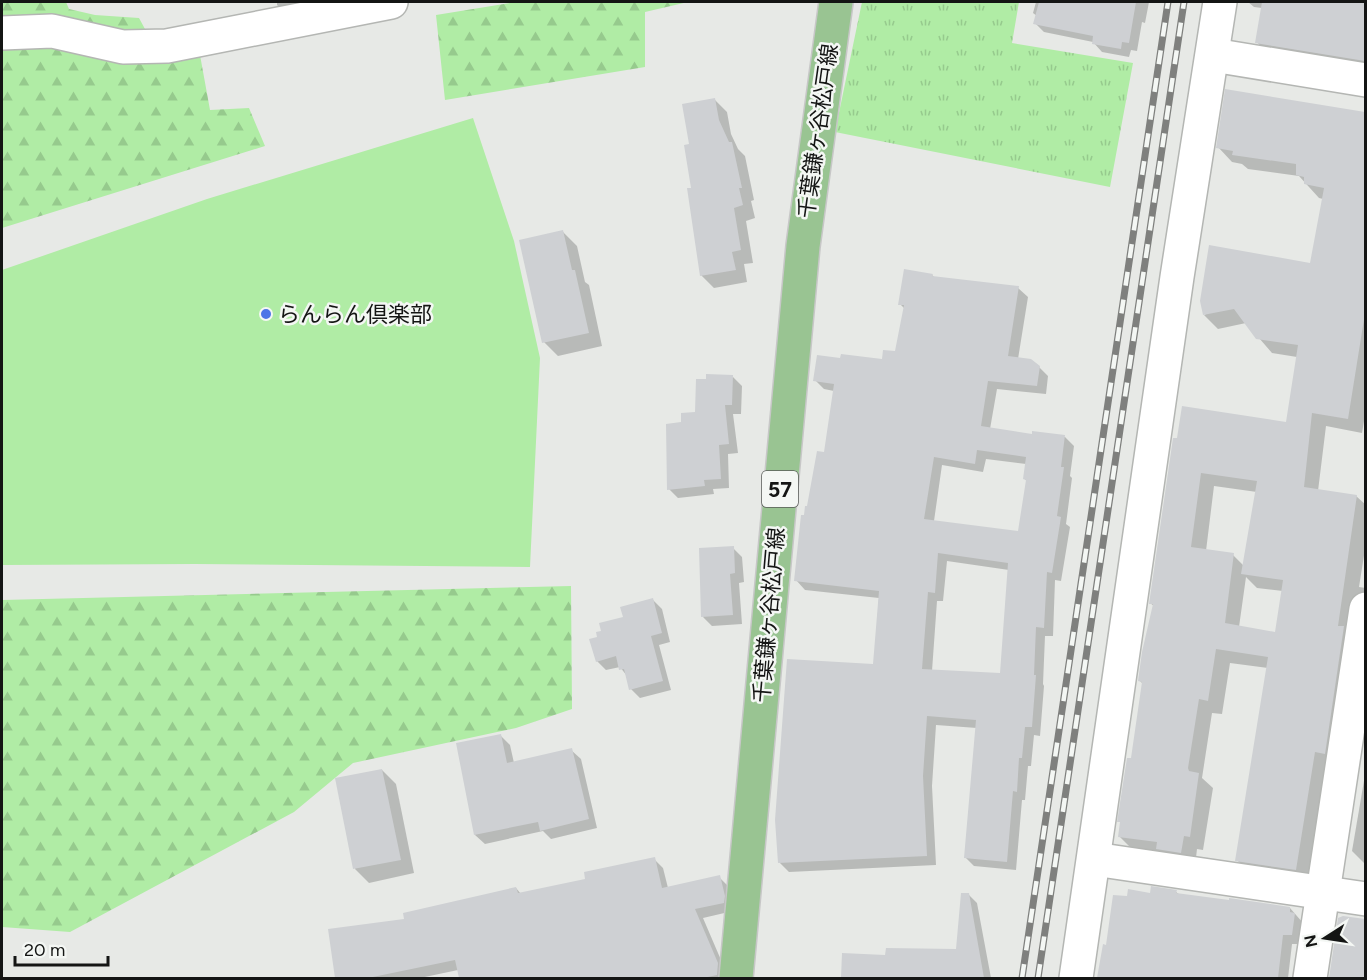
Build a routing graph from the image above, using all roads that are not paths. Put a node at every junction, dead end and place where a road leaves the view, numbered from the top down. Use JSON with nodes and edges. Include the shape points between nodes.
{"nodes":[{"id":1,"x":388,"y":2,"type":"edge"},
{"id":2,"x":836,"y":2,"type":"edge"},
{"id":3,"x":1220,"y":2,"type":"edge"},
{"id":4,"x":2,"y":33,"type":"edge"},
{"id":5,"x":1213,"y":55,"type":"junction"},
{"id":6,"x":1365,"y":80,"type":"edge"},
{"id":7,"x":1365,"y":609,"type":"edge"},
{"id":8,"x":1094,"y":859,"type":"junction"},
{"id":9,"x":1323,"y":893,"type":"junction"},
{"id":10,"x":1365,"y":899,"type":"edge"},
{"id":11,"x":736,"y":978,"type":"edge"},
{"id":12,"x":1076,"y":978,"type":"edge"},
{"id":13,"x":1310,"y":978,"type":"edge"}],
"edges":[{"from":1,"to":4,"type":"street","via":[[167,46],[123,46],[52,31]]},
{"from":2,"to":11,"type":"main road","name":"千葉鎌ヶ谷松戸線","number":"57","via":[[803,246]]},
{"from":3,"to":5,"type":"street"},
{"from":5,"to":6,"type":"street"},
{"from":5,"to":8,"type":"street","via":[[1175,288]]},
{"from":7,"to":9,"type":"street"},
{"from":8,"to":9,"type":"street"},
{"from":8,"to":12,"type":"street"},
{"from":9,"to":10,"type":"street"},
{"from":9,"to":13,"type":"street"}]}
